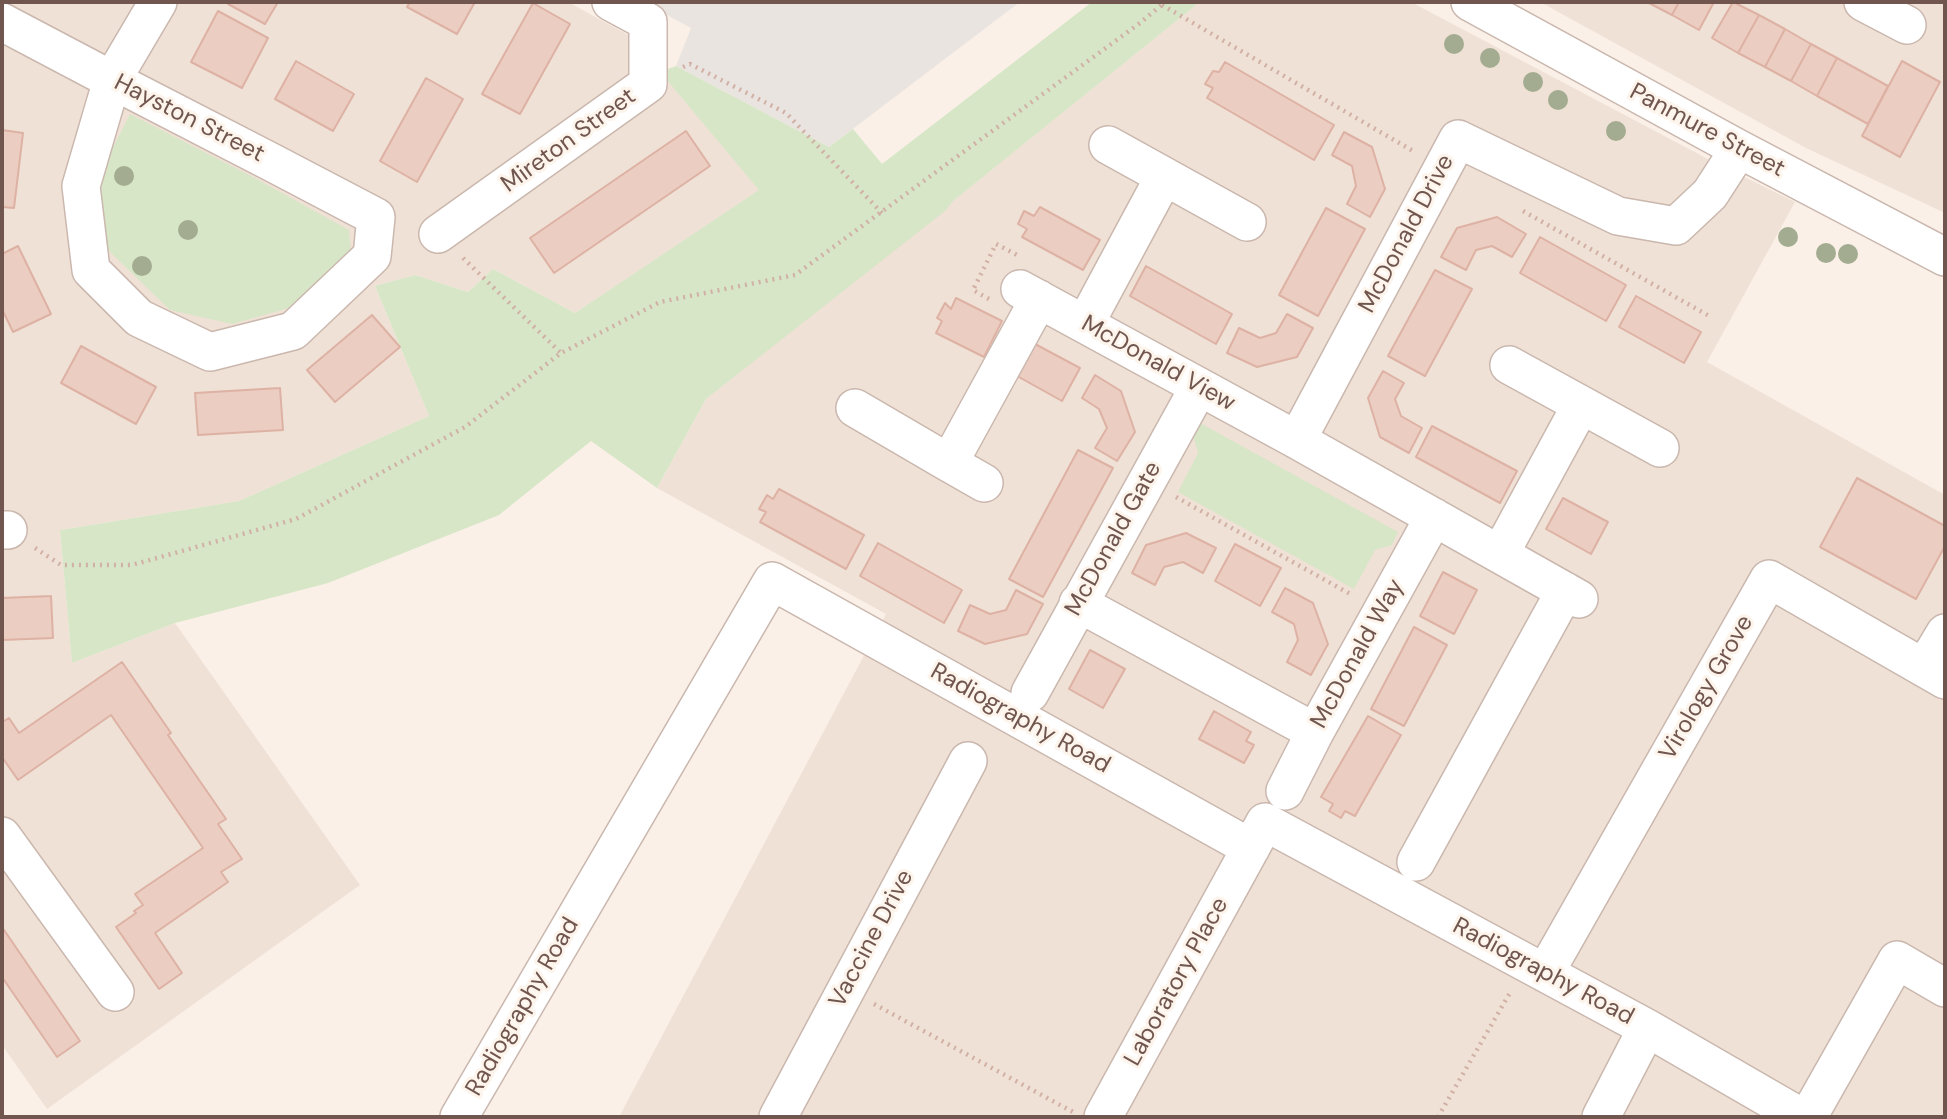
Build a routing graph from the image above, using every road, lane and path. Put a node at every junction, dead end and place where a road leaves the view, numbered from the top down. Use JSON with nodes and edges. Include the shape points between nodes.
{"nodes":[{"id":1,"x":158,"y":2,"type":"edge"},
{"id":2,"x":611,"y":2,"type":"edge"},
{"id":3,"x":1470,"y":2,"type":"edge"},
{"id":4,"x":1863,"y":2,"type":"edge"},
{"id":5,"x":1163,"y":3,"type":"edge"},
{"id":6,"x":2,"y":22,"type":"edge"},
{"id":7,"x":1907,"y":25,"type":"dead end"},
{"id":8,"x":112,"y":80,"type":"junction"},
{"id":9,"x":648,"y":84,"type":"junction"},
{"id":10,"x":1108,"y":145,"type":"dead end"},
{"id":11,"x":1739,"y":149,"type":"junction"},
{"id":12,"x":1420,"y":155,"type":"dead end"},
{"id":13,"x":1164,"y":177,"type":"junction"},
{"id":14,"x":882,"y":213,"type":"junction"},
{"id":15,"x":1247,"y":222,"type":"dead end"},
{"id":16,"x":439,"y":234,"type":"joint"},
{"id":17,"x":1942,"y":246,"type":"edge"},
{"id":18,"x":1027,"y":291,"type":"junction"},
{"id":19,"x":1085,"y":324,"type":"junction"},
{"id":20,"x":561,"y":354,"type":"junction"},
{"id":21,"x":1509,"y":365,"type":"dead end"},
{"id":22,"x":1199,"y":387,"type":"junction"},
{"id":23,"x":1581,"y":405,"type":"junction"},
{"id":24,"x":855,"y":408,"type":"dead end"},
{"id":25,"x":1297,"y":440,"type":"junction"},
{"id":26,"x":1660,"y":448,"type":"dead end"},
{"id":27,"x":949,"y":463,"type":"junction"},
{"id":28,"x":984,"y":483,"type":"dead end"},
{"id":29,"x":1171,"y":494,"type":"dead end"},
{"id":30,"x":1434,"y":517,"type":"junction"},
{"id":31,"x":5,"y":530,"type":"edge"},
{"id":32,"x":1500,"y":554,"type":"junction"},
{"id":33,"x":1078,"y":603,"type":"junction"},
{"id":34,"x":1351,"y":606,"type":"dead end"},
{"id":35,"x":1945,"y":633,"type":"edge"},
{"id":36,"x":1934,"y":674,"type":"edge"},
{"id":37,"x":1030,"y":693,"type":"dead end"},
{"id":38,"x":1315,"y":732,"type":"junction"},
{"id":39,"x":968,"y":761,"type":"dead end"},
{"id":40,"x":1285,"y":791,"type":"dead end"},
{"id":41,"x":2,"y":836,"type":"edge"},
{"id":42,"x":1251,"y":848,"type":"junction"},
{"id":43,"x":1416,"y":862,"type":"dead end"},
{"id":44,"x":1536,"y":968,"type":"junction"},
{"id":45,"x":1945,"y":988,"type":"edge"},
{"id":46,"x":846,"y":989,"type":"junction"},
{"id":47,"x":115,"y":992,"type":"dead end"},
{"id":48,"x":1647,"y":1028,"type":"junction"},
{"id":49,"x":459,"y":1117,"type":"edge"},
{"id":50,"x":778,"y":1117,"type":"edge"},
{"id":51,"x":1083,"y":1117,"type":"edge"},
{"id":52,"x":1103,"y":1117,"type":"edge"},
{"id":53,"x":1438,"y":1117,"type":"edge"},
{"id":54,"x":1601,"y":1117,"type":"edge"},
{"id":55,"x":1801,"y":1117,"type":"edge"},
{"id":56,"x":1808,"y":1117,"type":"edge"}],
"edges":[{"from":1,"to":8,"type":"street"},
{"from":2,"to":9,"type":"street","name":"Mireton Street","via":[[648,22]]},
{"from":3,"to":11,"type":"street","name":"Panmure Street"},
{"from":4,"to":7,"type":"street"},
{"from":5,"to":12,"type":"path"},
{"from":5,"to":14,"type":"path"},
{"from":6,"to":8,"type":"street","name":"Hayston Street"},
{"from":8,"to":8,"type":"street","name":"Hayston Street","via":[[376,216],[372,256],[293,331],[210,352],[139,318],[91,270],[80,186]]},
{"from":9,"to":14,"type":"path","via":[[690,64],[786,113]]},
{"from":9,"to":16,"type":"street","name":"Mireton Street"},
{"from":10,"to":13,"type":"street"},
{"from":11,"to":17,"type":"street","name":"Panmure Street"},
{"from":11,"to":25,"type":"street","name":"McDonald Drive","via":[[1710,194],[1676,226],[1618,216],[1458,139]]},
{"from":13,"to":15,"type":"street"},
{"from":13,"to":19,"type":"street"},
{"from":14,"to":20,"type":"path","via":[[795,275],[660,302]]},
{"from":16,"to":20,"type":"path"},
{"from":18,"to":18,"type":"path","via":[[996,244],[974,290]]},
{"from":18,"to":19,"type":"street","name":"McDonald View"},
{"from":18,"to":27,"type":"street"},
{"from":19,"to":22,"type":"street","name":"McDonald View"},
{"from":20,"to":31,"type":"path","via":[[465,427],[296,519],[132,565],[61,565]]},
{"from":21,"to":23,"type":"street"},
{"from":22,"to":25,"type":"street","name":"McDonald View"},
{"from":22,"to":33,"type":"street","name":"McDonald Gate"},
{"from":23,"to":26,"type":"street"},
{"from":23,"to":32,"type":"street"},
{"from":24,"to":27,"type":"street"},
{"from":25,"to":30,"type":"street"},
{"from":27,"to":28,"type":"street"},
{"from":29,"to":34,"type":"path","via":[[1356,597]]},
{"from":30,"to":32,"type":"street"},
{"from":30,"to":38,"type":"street","name":"McDonald Way"},
{"from":32,"to":43,"type":"street","via":[[1572,595]]},
{"from":33,"to":37,"type":"street","name":"McDonald Gate"},
{"from":33,"to":38,"type":"street"},
{"from":35,"to":36,"type":"street"},
{"from":36,"to":44,"type":"street","name":"Virology Grove","via":[[1769,579]]},
{"from":38,"to":40,"type":"street","name":"McDonald Way"},
{"from":39,"to":46,"type":"street","name":"Vaccine Drive"},
{"from":41,"to":47,"type":"street"},
{"from":42,"to":44,"type":"street","name":"Radiography Road","via":[[1265,822]]},
{"from":42,"to":49,"type":"street","name":"Radiography Road","via":[[772,581]]},
{"from":42,"to":52,"type":"street","name":"Laboratory Place"},
{"from":44,"to":48,"type":"street","name":"Radiography Road"},
{"from":44,"to":53,"type":"path"},
{"from":45,"to":56,"type":"street","via":[[1897,960]]},
{"from":46,"to":50,"type":"street","name":"Vaccine Drive"},
{"from":46,"to":51,"type":"path"},
{"from":48,"to":54,"type":"street"},
{"from":48,"to":55,"type":"street","name":"Radiography Road"}]}
